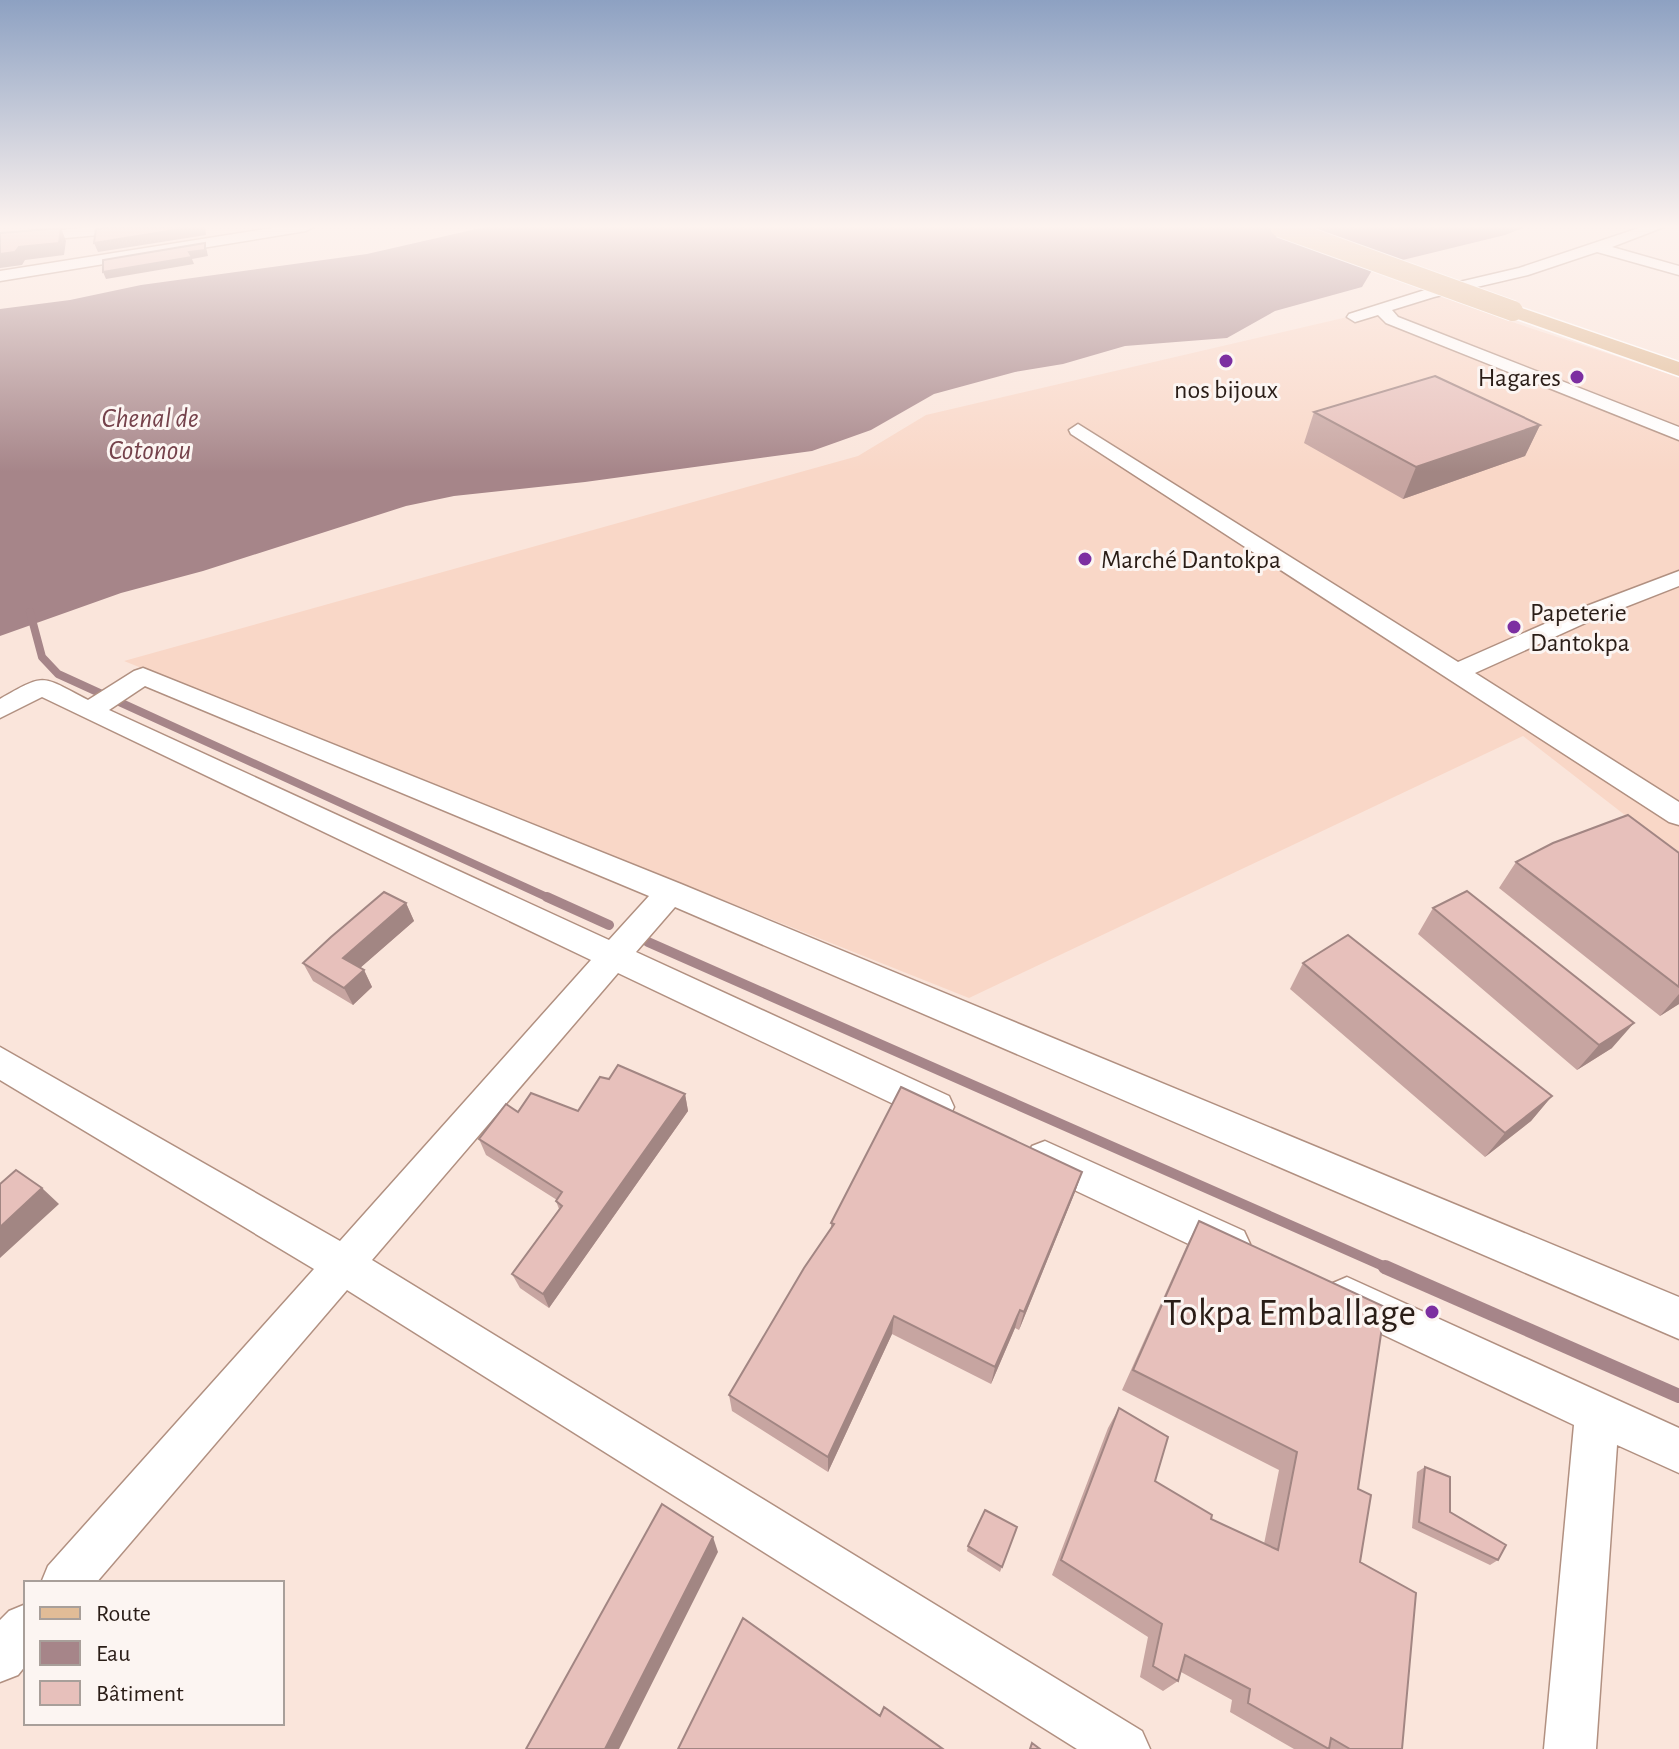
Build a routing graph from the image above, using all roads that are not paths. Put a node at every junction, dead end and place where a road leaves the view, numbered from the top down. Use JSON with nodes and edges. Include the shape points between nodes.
{"nodes":[{"id":1,"x":1389,"y":309,"type":"edge"},
{"id":2,"x":1523,"y":309,"type":"edge"},
{"id":3,"x":1523,"y":309,"type":"edge"},
{"id":4,"x":1383,"y":311,"type":"junction"},
{"id":5,"x":1355,"y":317,"type":"dead end"},
{"id":6,"x":1679,"y":358,"type":"edge"},
{"id":7,"x":1679,"y":369,"type":"edge"},
{"id":8,"x":1078,"y":430,"type":"dead end"},
{"id":9,"x":1679,"y":434,"type":"edge"},
{"id":10,"x":1679,"y":578,"type":"edge"},
{"id":11,"x":1456,"y":672,"type":"junction"},
{"id":12,"x":0,"y":710,"type":"edge"},
{"id":13,"x":89,"y":711,"type":"junction"},
{"id":14,"x":1679,"y":815,"type":"edge"},
{"id":15,"x":670,"y":892,"type":"junction"},
{"id":16,"x":613,"y":957,"type":"junction"},
{"id":17,"x":0,"y":1062,"type":"edge"},
{"id":18,"x":961,"y":1119,"type":"edge"},
{"id":19,"x":1011,"y":1142,"type":"edge"},
{"id":20,"x":1253,"y":1254,"type":"edge"},
{"id":21,"x":344,"y":1265,"type":"junction"},
{"id":22,"x":1311,"y":1281,"type":"edge"},
{"id":23,"x":1679,"y":1318,"type":"edge"},
{"id":24,"x":1597,"y":1414,"type":"junction"},
{"id":25,"x":1679,"y":1451,"type":"edge"},
{"id":26,"x":67,"y":1581,"type":"edge"},
{"id":27,"x":24,"y":1630,"type":"edge"},
{"id":28,"x":0,"y":1657,"type":"edge"},
{"id":29,"x":1124,"y":1749,"type":"edge"},
{"id":30,"x":1570,"y":1749,"type":"edge"}],
"edges":[{"from":1,"to":4,"type":"street"},
{"from":2,"to":6,"type":"main road"},
{"from":3,"to":7,"type":"main road"},
{"from":4,"to":5,"type":"street"},
{"from":4,"to":9,"type":"street","via":[[1392,320]]},
{"from":8,"to":11,"type":"street"},
{"from":10,"to":11,"type":"street"},
{"from":11,"to":14,"type":"street"},
{"from":12,"to":13,"type":"street","via":[[41,686]]},
{"from":13,"to":15,"type":"street","via":[[143,676]]},
{"from":13,"to":16,"type":"street"},
{"from":15,"to":16,"type":"street"},
{"from":15,"to":23,"type":"street"},
{"from":16,"to":18,"type":"street"},
{"from":16,"to":21,"type":"street"},
{"from":17,"to":21,"type":"street"},
{"from":19,"to":20,"type":"street"},
{"from":21,"to":26,"type":"street"},
{"from":21,"to":29,"type":"street"},
{"from":22,"to":24,"type":"street"},
{"from":24,"to":25,"type":"street"},
{"from":24,"to":30,"type":"street"},
{"from":27,"to":28,"type":"street"}]}
